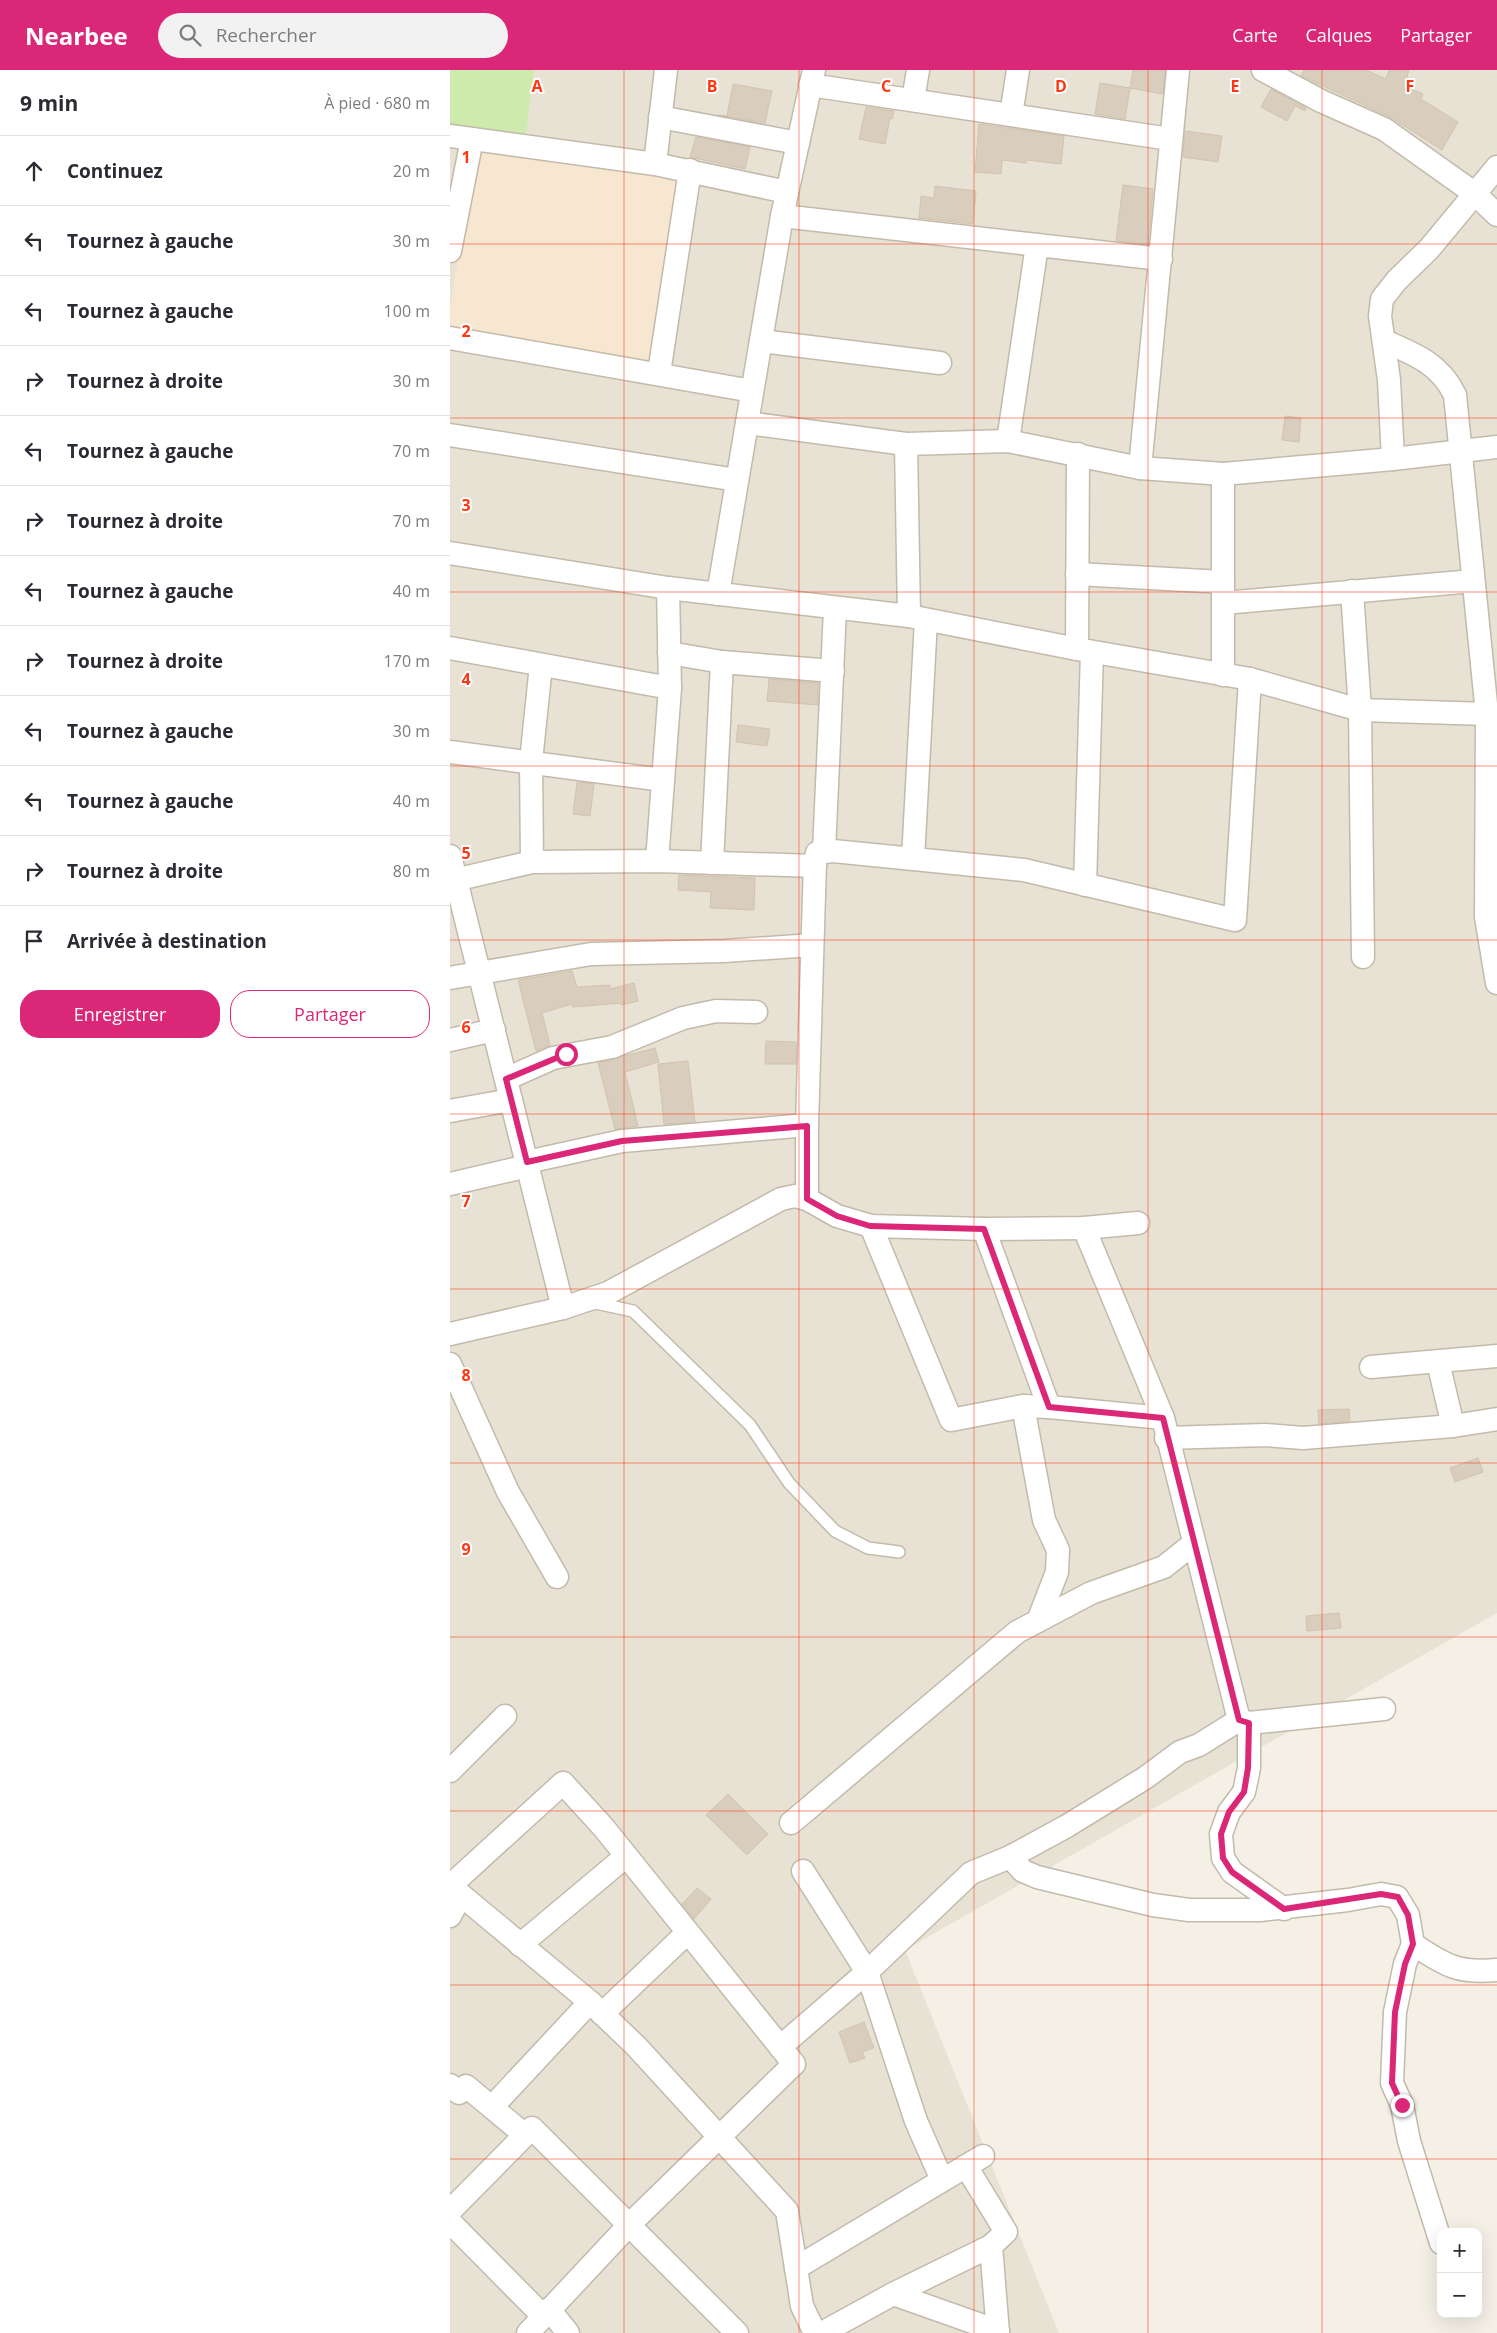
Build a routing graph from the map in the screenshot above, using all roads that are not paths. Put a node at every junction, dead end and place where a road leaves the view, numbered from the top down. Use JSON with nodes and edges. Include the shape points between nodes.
{"nodes":[{"id":1,"x":666,"y":70,"type":"edge"},
{"id":2,"x":918,"y":70,"type":"edge"},
{"id":3,"x":1018,"y":70,"type":"edge"},
{"id":4,"x":1178,"y":70,"type":"edge"},
{"id":5,"x":1263,"y":70,"type":"edge"},
{"id":6,"x":812,"y":77,"type":"edge"},
{"id":7,"x":913,"y":100,"type":"junction"},
{"id":8,"x":1011,"y":115,"type":"junction"},
{"id":9,"x":660,"y":117,"type":"junction"},
{"id":10,"x":450,"y":136,"type":"edge"},
{"id":11,"x":472,"y":139,"type":"junction"},
{"id":12,"x":1170,"y":139,"type":"junction"},
{"id":13,"x":798,"y":143,"type":"junction"},
{"id":14,"x":655,"y":164,"type":"junction"},
{"id":15,"x":1497,"y":167,"type":"edge"},
{"id":16,"x":690,"y":170,"type":"junction"},
{"id":17,"x":787,"y":192,"type":"junction"},
{"id":18,"x":1474,"y":193,"type":"junction"},
{"id":19,"x":1497,"y":215,"type":"edge"},
{"id":20,"x":782,"y":216,"type":"junction"},
{"id":21,"x":451,"y":241,"type":"edge"},
{"id":22,"x":1036,"y":245,"type":"junction"},
{"id":23,"x":1161,"y":259,"type":"junction"},
{"id":24,"x":450,"y":338,"type":"edge"},
{"id":25,"x":761,"y":341,"type":"junction"},
{"id":26,"x":1384,"y":341,"type":"junction"},
{"id":27,"x":940,"y":363,"type":"dead end"},
{"id":28,"x":659,"y":373,"type":"junction"},
{"id":29,"x":752,"y":391,"type":"junction"},
{"id":30,"x":747,"y":423,"type":"junction"},
{"id":31,"x":450,"y":435,"type":"edge"},
{"id":32,"x":1008,"y":441,"type":"junction"},
{"id":33,"x":906,"y":444,"type":"junction"},
{"id":34,"x":1497,"y":447,"type":"edge"},
{"id":35,"x":1459,"y":452,"type":"junction"},
{"id":36,"x":1078,"y":454,"type":"junction"},
{"id":37,"x":1393,"y":459,"type":"junction"},
{"id":38,"x":1140,"y":468,"type":"junction"},
{"id":39,"x":1223,"y":474,"type":"junction"},
{"id":40,"x":737,"y":480,"type":"junction"},
{"id":41,"x":450,"y":553,"type":"edge"},
{"id":42,"x":1077,"y":574,"type":"junction"},
{"id":43,"x":1473,"y":581,"type":"junction"},
{"id":44,"x":668,"y":588,"type":"junction"},
{"id":45,"x":1352,"y":591,"type":"junction"},
{"id":46,"x":1224,"y":592,"type":"junction"},
{"id":47,"x":718,"y":594,"type":"junction"},
{"id":48,"x":835,"y":609,"type":"junction"},
{"id":49,"x":917,"y":618,"type":"junction"},
{"id":50,"x":450,"y":648,"type":"edge"},
{"id":51,"x":1085,"y":650,"type":"junction"},
{"id":52,"x":669,"y":653,"type":"junction"},
{"id":53,"x":722,"y":662,"type":"junction"},
{"id":54,"x":541,"y":665,"type":"junction"},
{"id":55,"x":833,"y":671,"type":"junction"},
{"id":56,"x":1223,"y":675,"type":"junction"},
{"id":57,"x":1250,"y":679,"type":"junction"},
{"id":58,"x":670,"y":688,"type":"junction"},
{"id":59,"x":1360,"y":710,"type":"junction"},
{"id":60,"x":1490,"y":726,"type":"edge"},
{"id":61,"x":450,"y":752,"type":"edge"},
{"id":62,"x":531,"y":761,"type":"junction"},
{"id":63,"x":663,"y":780,"type":"junction"},
{"id":64,"x":1492,"y":838,"type":"edge"},
{"id":65,"x":450,"y":856,"type":"edge"},
{"id":66,"x":819,"y":859,"type":"junction"},
{"id":67,"x":913,"y":859,"type":"junction"},
{"id":68,"x":658,"y":861,"type":"junction"},
{"id":69,"x":532,"y":862,"type":"junction"},
{"id":70,"x":712,"y":863,"type":"junction"},
{"id":71,"x":453,"y":881,"type":"edge"},
{"id":72,"x":1085,"y":885,"type":"junction"},
{"id":73,"x":1491,"y":916,"type":"edge"},
{"id":74,"x":812,"y":945,"type":"junction"},
{"id":75,"x":1363,"y":956,"type":"dead end"},
{"id":76,"x":479,"y":973,"type":"junction"},
{"id":77,"x":450,"y":978,"type":"edge"},
{"id":78,"x":1497,"y":982,"type":"edge"},
{"id":79,"x":756,"y":1012,"type":"dead end"},
{"id":80,"x":494,"y":1030,"type":"junction"},
{"id":81,"x":450,"y":1040,"type":"edge"},
{"id":82,"x":508,"y":1089,"type":"junction"},
{"id":83,"x":450,"y":1111,"type":"edge"},
{"id":84,"x":807,"y":1126,"type":"junction"},
{"id":85,"x":527,"y":1164,"type":"junction"},
{"id":86,"x":450,"y":1184,"type":"edge"},
{"id":87,"x":807,"y":1199,"type":"junction"},
{"id":88,"x":1138,"y":1223,"type":"dead end"},
{"id":89,"x":870,"y":1226,"type":"junction"},
{"id":90,"x":1084,"y":1228,"type":"junction"},
{"id":91,"x":984,"y":1229,"type":"junction"},
{"id":92,"x":585,"y":1301,"type":"junction"},
{"id":93,"x":564,"y":1308,"type":"junction"},
{"id":94,"x":450,"y":1334,"type":"edge"},
{"id":95,"x":1497,"y":1356,"type":"edge"},
{"id":96,"x":1438,"y":1362,"type":"junction"},
{"id":97,"x":450,"y":1364,"type":"edge"},
{"id":98,"x":1371,"y":1367,"type":"dead end"},
{"id":99,"x":1023,"y":1406,"type":"junction"},
{"id":100,"x":1049,"y":1407,"type":"junction"},
{"id":101,"x":1497,"y":1419,"type":"edge"},
{"id":102,"x":1453,"y":1426,"type":"junction"},
{"id":103,"x":1164,"y":1428,"type":"junction"},
{"id":104,"x":1194,"y":1543,"type":"junction"},
{"id":105,"x":899,"y":1552,"type":"dead end"},
{"id":106,"x":557,"y":1577,"type":"dead end"},
{"id":107,"x":1038,"y":1621,"type":"junction"},
{"id":108,"x":1384,"y":1709,"type":"dead end"},
{"id":109,"x":505,"y":1716,"type":"dead end"},
{"id":110,"x":1244,"y":1721,"type":"junction"},
{"id":111,"x":450,"y":1771,"type":"edge"},
{"id":112,"x":792,"y":1823,"type":"dead end"},
{"id":113,"x":625,"y":1857,"type":"junction"},
{"id":114,"x":1010,"y":1857,"type":"junction"},
{"id":115,"x":803,"y":1871,"type":"dead end"},
{"id":116,"x":454,"y":1887,"type":"edge"},
{"id":117,"x":1284,"y":1909,"type":"junction"},
{"id":118,"x":450,"y":1916,"type":"edge"},
{"id":119,"x":687,"y":1933,"type":"junction"},
{"id":120,"x":1413,"y":1944,"type":"junction"},
{"id":121,"x":520,"y":1945,"type":"junction"},
{"id":122,"x":1497,"y":1970,"type":"edge"},
{"id":123,"x":868,"y":1972,"type":"junction"},
{"id":124,"x":596,"y":2008,"type":"junction"},
{"id":125,"x":780,"y":2047,"type":"junction"},
{"id":126,"x":450,"y":2085,"type":"edge"},
{"id":127,"x":492,"y":2107,"type":"junction"},
{"id":128,"x":525,"y":2134,"type":"junction"},
{"id":129,"x":718,"y":2136,"type":"junction"},
{"id":130,"x":942,"y":2180,"type":"junction"},
{"id":131,"x":450,"y":2211,"type":"edge"},
{"id":132,"x":450,"y":2222,"type":"edge"},
{"id":133,"x":629,"y":2225,"type":"junction"},
{"id":134,"x":1437,"y":2230,"type":"edge"},
{"id":135,"x":991,"y":2246,"type":"junction"},
{"id":136,"x":796,"y":2268,"type":"junction"},
{"id":137,"x":893,"y":2294,"type":"junction"},
{"id":138,"x":546,"y":2312,"type":"junction"},
{"id":139,"x":998,"y":2332,"type":"edge"},
{"id":140,"x":528,"y":2333,"type":"edge"},
{"id":141,"x":568,"y":2333,"type":"edge"},
{"id":142,"x":737,"y":2333,"type":"edge"},
{"id":143,"x":815,"y":2333,"type":"edge"},
{"id":144,"x":822,"y":2333,"type":"edge"}],
"edges":[{"from":1,"to":9,"type":"street"},
{"from":2,"to":7,"type":"street"},
{"from":3,"to":8,"type":"street"},
{"from":4,"to":12,"type":"street"},
{"from":5,"to":18,"type":"street","via":[[1384,129]]},
{"from":6,"to":7,"type":"street"},
{"from":6,"to":13,"type":"street"},
{"from":7,"to":8,"type":"street"},
{"from":8,"to":12,"type":"street"},
{"from":9,"to":13,"type":"street"},
{"from":9,"to":14,"type":"street"},
{"from":10,"to":11,"type":"street"},
{"from":11,"to":14,"type":"street"},
{"from":11,"to":21,"type":"street"},
{"from":12,"to":23,"type":"street"},
{"from":13,"to":17,"type":"street"},
{"from":14,"to":16,"type":"street"},
{"from":15,"to":18,"type":"street"},
{"from":16,"to":17,"type":"street"},
{"from":16,"to":28,"type":"street"},
{"from":17,"to":20,"type":"street"},
{"from":18,"to":19,"type":"street"},
{"from":18,"to":26,"type":"street","via":[[1429,249],[1382,299],[1380,316]]},
{"from":20,"to":22,"type":"street"},
{"from":20,"to":25,"type":"street"},
{"from":22,"to":23,"type":"street"},
{"from":22,"to":32,"type":"street"},
{"from":23,"to":38,"type":"street"},
{"from":24,"to":28,"type":"street"},
{"from":25,"to":27,"type":"street"},
{"from":25,"to":29,"type":"street"},
{"from":26,"to":35,"type":"street","via":[[1416,355],[1448,379],[1456,395]]},
{"from":26,"to":37,"type":"street"},
{"from":28,"to":29,"type":"street"},
{"from":29,"to":30,"type":"street"},
{"from":30,"to":33,"type":"street"},
{"from":30,"to":40,"type":"street"},
{"from":31,"to":40,"type":"street"},
{"from":32,"to":33,"type":"street"},
{"from":32,"to":36,"type":"street"},
{"from":33,"to":49,"type":"street"},
{"from":34,"to":35,"type":"street"},
{"from":35,"to":37,"type":"street"},
{"from":35,"to":43,"type":"street"},
{"from":36,"to":38,"type":"street"},
{"from":36,"to":42,"type":"street"},
{"from":37,"to":39,"type":"street"},
{"from":38,"to":39,"type":"street"},
{"from":39,"to":46,"type":"street"},
{"from":40,"to":47,"type":"street"},
{"from":41,"to":44,"type":"street"},
{"from":42,"to":46,"type":"street"},
{"from":42,"to":51,"type":"street"},
{"from":43,"to":45,"type":"street"},
{"from":43,"to":60,"type":"street"},
{"from":44,"to":47,"type":"street"},
{"from":44,"to":52,"type":"street"},
{"from":45,"to":46,"type":"street"},
{"from":45,"to":59,"type":"street"},
{"from":46,"to":56,"type":"street"},
{"from":47,"to":48,"type":"street"},
{"from":48,"to":49,"type":"street"},
{"from":48,"to":55,"type":"street"},
{"from":49,"to":51,"type":"street"},
{"from":49,"to":67,"type":"street"},
{"from":50,"to":54,"type":"street"},
{"from":51,"to":56,"type":"street"},
{"from":51,"to":72,"type":"street"},
{"from":52,"to":53,"type":"street"},
{"from":52,"to":58,"type":"street"},
{"from":53,"to":55,"type":"street"},
{"from":53,"to":70,"type":"street"},
{"from":54,"to":58,"type":"street"},
{"from":54,"to":62,"type":"street"},
{"from":55,"to":66,"type":"street"},
{"from":56,"to":57,"type":"street"},
{"from":57,"to":59,"type":"street"},
{"from":57,"to":72,"type":"street","via":[[1235,920]]},
{"from":58,"to":63,"type":"street"},
{"from":59,"to":60,"type":"street"},
{"from":59,"to":75,"type":"street"},
{"from":60,"to":64,"type":"street"},
{"from":61,"to":62,"type":"street"},
{"from":62,"to":63,"type":"street"},
{"from":62,"to":69,"type":"street"},
{"from":63,"to":68,"type":"street"},
{"from":64,"to":73,"type":"street"},
{"from":65,"to":71,"type":"street"},
{"from":66,"to":67,"type":"street"},
{"from":66,"to":70,"type":"street"},
{"from":66,"to":74,"type":"street"},
{"from":67,"to":72,"type":"street","via":[[1024,870]]},
{"from":68,"to":69,"type":"street"},
{"from":68,"to":70,"type":"street"},
{"from":69,"to":71,"type":"street"},
{"from":71,"to":76,"type":"street"},
{"from":73,"to":78,"type":"street"},
{"from":74,"to":76,"type":"street","via":[[591,954]]},
{"from":74,"to":84,"type":"street"},
{"from":76,"to":77,"type":"street"},
{"from":76,"to":80,"type":"street"},
{"from":79,"to":82,"type":"street","via":[[716,1011],[683,1018],[612,1047],[553,1058]]},
{"from":80,"to":81,"type":"street"},
{"from":80,"to":82,"type":"street"},
{"from":82,"to":83,"type":"street"},
{"from":82,"to":85,"type":"street"},
{"from":84,"to":85,"type":"street","via":[[622,1141]]},
{"from":84,"to":87,"type":"street"},
{"from":85,"to":86,"type":"street"},
{"from":85,"to":93,"type":"street"},
{"from":87,"to":89,"type":"street","via":[[837,1216]]},
{"from":87,"to":92,"type":"street","via":[[795,1196],[781,1200],[608,1293]]},
{"from":88,"to":90,"type":"street"},
{"from":89,"to":91,"type":"street"},
{"from":89,"to":99,"type":"street","via":[[951,1420]]},
{"from":90,"to":91,"type":"street"},
{"from":90,"to":103,"type":"street"},
{"from":91,"to":100,"type":"street"},
{"from":92,"to":93,"type":"street"},
{"from":92,"to":105,"type":"lane","via":[[634,1311],[750,1425],[789,1483],[835,1531],[868,1548]]},
{"from":93,"to":94,"type":"street"},
{"from":95,"to":96,"type":"street"},
{"from":96,"to":98,"type":"street"},
{"from":96,"to":102,"type":"street"},
{"from":97,"to":106,"type":"street","via":[[508,1492]]},
{"from":99,"to":100,"type":"street"},
{"from":99,"to":107,"type":"street","via":[[1044,1520],[1058,1550],[1057,1572]]},
{"from":100,"to":103,"type":"street"},
{"from":101,"to":102,"type":"street"},
{"from":102,"to":103,"type":"street","via":[[1303,1438]]},
{"from":103,"to":104,"type":"street"},
{"from":104,"to":107,"type":"street","via":[[1164,1568],[1091,1593]]},
{"from":104,"to":110,"type":"street"},
{"from":107,"to":112,"type":"street","via":[[1017,1632]]},
{"from":108,"to":110,"type":"street"},
{"from":109,"to":111,"type":"street"},
{"from":110,"to":114,"type":"street","via":[[1180,1752],[1116,1796]]},
{"from":110,"to":117,"type":"street","via":[[1248,1768],[1244,1792],[1229,1812],[1221,1834],[1223,1858],[1232,1872]]},
{"from":113,"to":116,"type":"street","via":[[604,1828],[563,1783]]},
{"from":113,"to":119,"type":"street"},
{"from":113,"to":121,"type":"street"},
{"from":114,"to":117,"type":"street","via":[[1024,1871],[1037,1877],[1153,1905],[1189,1910]]},
{"from":114,"to":123,"type":"street","via":[[970,1872]]},
{"from":115,"to":123,"type":"street"},
{"from":116,"to":118,"type":"street"},
{"from":116,"to":121,"type":"street"},
{"from":117,"to":120,"type":"street","via":[[1381,1894],[1398,1897],[1408,1915]]},
{"from":119,"to":124,"type":"street"},
{"from":119,"to":125,"type":"street"},
{"from":120,"to":122,"type":"street","via":[[1442,1964],[1474,1972]]},
{"from":120,"to":134,"type":"street","via":[[1405,1964],[1395,2012],[1392,2083],[1402,2105],[1409,2140]]},
{"from":121,"to":124,"type":"street"},
{"from":123,"to":125,"type":"street"},
{"from":123,"to":130,"type":"street","via":[[916,2122]]},
{"from":124,"to":127,"type":"street"},
{"from":124,"to":129,"type":"street","via":[[636,2046]]},
{"from":125,"to":129,"type":"street","via":[[794,2064]]},
{"from":126,"to":127,"type":"street","via":[[459,2093],[466,2086]]},
{"from":127,"to":128,"type":"street"},
{"from":128,"to":131,"type":"street"},
{"from":128,"to":133,"type":"street","via":[[532,2128]]},
{"from":129,"to":133,"type":"street"},
{"from":129,"to":136,"type":"street","via":[[787,2211]]},
{"from":130,"to":135,"type":"street","via":[[974,2161],[1006,2232]]},
{"from":130,"to":136,"type":"street"},
{"from":132,"to":138,"type":"street"},
{"from":133,"to":138,"type":"street"},
{"from":133,"to":142,"type":"street"},
{"from":135,"to":137,"type":"street"},
{"from":135,"to":139,"type":"street"},
{"from":136,"to":143,"type":"street","via":[[802,2306]]},
{"from":137,"to":139,"type":"street"},
{"from":137,"to":144,"type":"street"},
{"from":138,"to":140,"type":"street"},
{"from":138,"to":141,"type":"street"}]}
